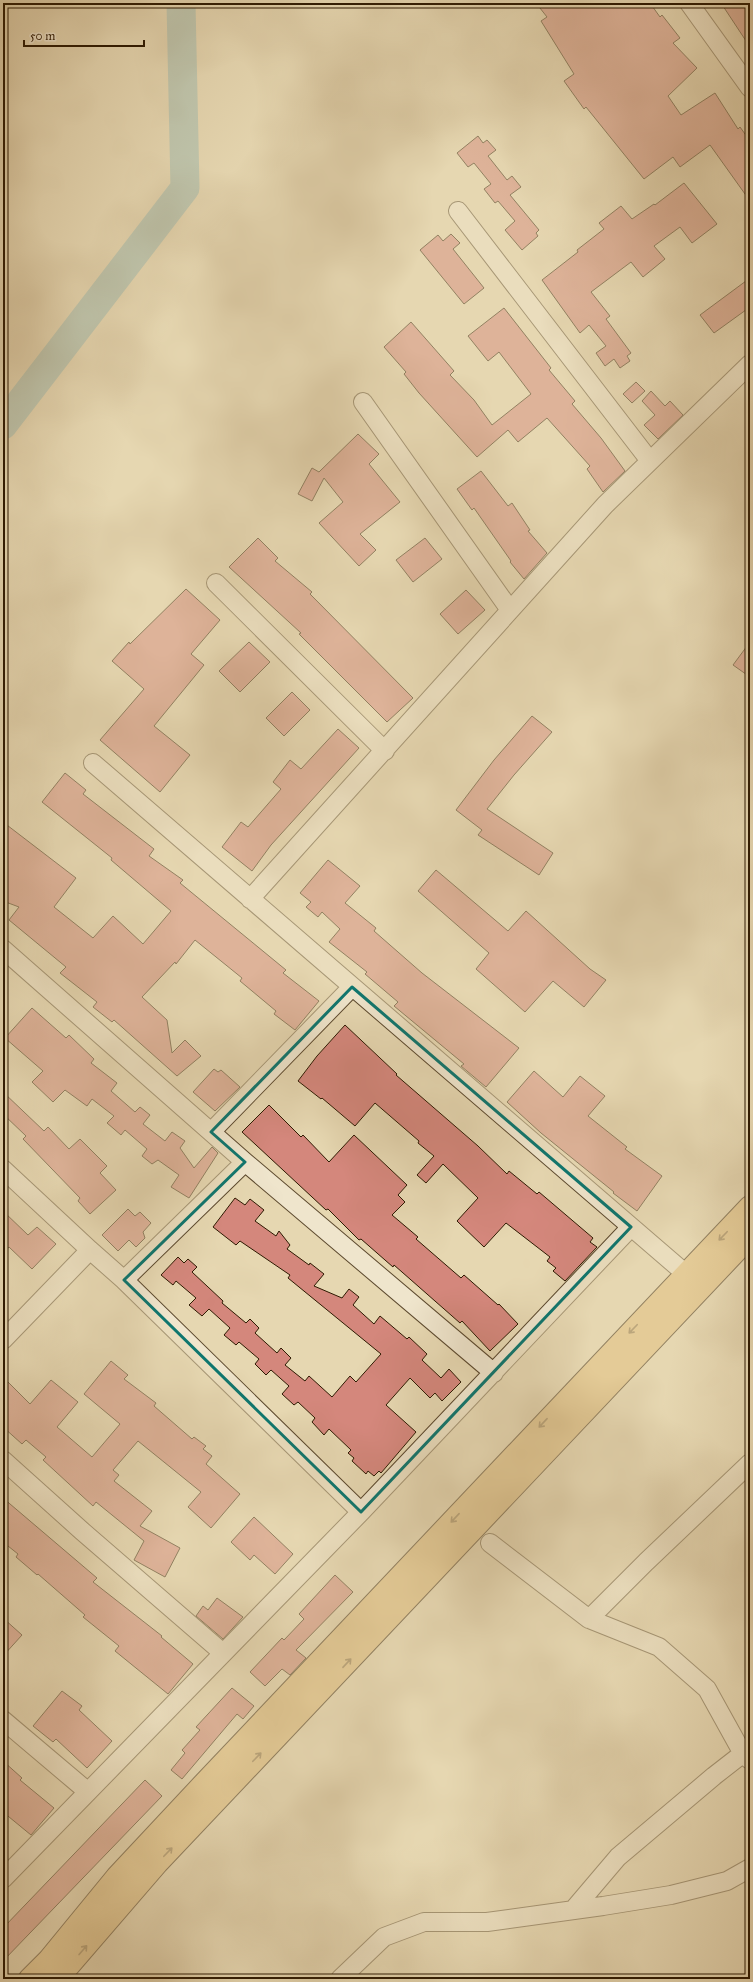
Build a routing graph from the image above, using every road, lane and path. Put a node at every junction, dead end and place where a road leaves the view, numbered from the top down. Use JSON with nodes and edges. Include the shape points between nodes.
{"nodes":[{"id":1,"x":689,"y":3,"type":"edge"},
{"id":2,"x":750,"y":88,"type":"edge"},
{"id":3,"x":458,"y":211,"type":"dead end"},
{"id":4,"x":750,"y":364,"type":"edge"},
{"id":5,"x":363,"y":402,"type":"dead end"},
{"id":6,"x":650,"y":461,"type":"junction"},
{"id":7,"x":216,"y":584,"type":"dead end"},
{"id":8,"x":510,"y":610,"type":"junction"},
{"id":9,"x":384,"y":751,"type":"junction"},
{"id":10,"x":94,"y":763,"type":"dead end"},
{"id":11,"x":250,"y":900,"type":"junction"},
{"id":12,"x":3,"y":949,"type":"edge"},
{"id":13,"x":352,"y":987,"type":"junction"},
{"id":14,"x":211,"y":1132,"type":"junction"},
{"id":15,"x":245,"y":1162,"type":"junction"},
{"id":16,"x":3,"y":1169,"type":"edge"},
{"id":17,"x":750,"y":1207,"type":"edge"},
{"id":18,"x":631,"y":1227,"type":"junction"},
{"id":19,"x":750,"y":1236,"type":"edge"},
{"id":20,"x":90,"y":1250,"type":"junction"},
{"id":21,"x":686,"y":1274,"type":"junction"},
{"id":22,"x":124,"y":1280,"type":"junction"},
{"id":23,"x":3,"y":1340,"type":"edge"},
{"id":24,"x":494,"y":1373,"type":"junction"},
{"id":25,"x":4,"y":1463,"type":"edge"},
{"id":26,"x":750,"y":1463,"type":"edge"},
{"id":27,"x":361,"y":1512,"type":"junction"},
{"id":28,"x":490,"y":1543,"type":"dead end"},
{"id":29,"x":589,"y":1620,"type":"junction"},
{"id":30,"x":223,"y":1653,"type":"junction"},
{"id":31,"x":3,"y":1720,"type":"edge"},
{"id":32,"x":748,"y":1754,"type":"edge"},
{"id":33,"x":87,"y":1791,"type":"junction"},
{"id":34,"x":750,"y":1868,"type":"edge"},
{"id":35,"x":3,"y":1879,"type":"edge"},
{"id":36,"x":573,"y":1910,"type":"junction"},
{"id":37,"x":62,"y":1972,"type":"edge"},
{"id":38,"x":30,"y":1979,"type":"edge"},
{"id":39,"x":340,"y":1979,"type":"edge"}],
"edges":[{"from":1,"to":2,"type":"street"},
{"from":3,"to":6,"type":"street"},
{"from":4,"to":6,"type":"street"},
{"from":5,"to":8,"type":"street"},
{"from":6,"to":8,"type":"street","via":[[605,505]]},
{"from":7,"to":9,"type":"street"},
{"from":8,"to":9,"type":"street"},
{"from":9,"to":11,"type":"street"},
{"from":10,"to":11,"type":"street"},
{"from":11,"to":13,"type":"street"},
{"from":12,"to":14,"type":"street"},
{"from":13,"to":14,"type":"street"},
{"from":13,"to":18,"type":"street"},
{"from":14,"to":15,"type":"street"},
{"from":15,"to":22,"type":"street"},
{"from":15,"to":24,"type":"street"},
{"from":16,"to":20,"type":"street"},
{"from":17,"to":21,"type":"main road","one_way":true},
{"from":18,"to":21,"type":"street"},
{"from":18,"to":24,"type":"street"},
{"from":37,"to":19,"type":"main road","one_way":true,"via":[[157,1863]]},
{"from":20,"to":22,"type":"street"},
{"from":20,"to":23,"type":"street"},
{"from":21,"to":37,"type":"main road","one_way":true,"via":[[118,1876]]},
{"from":22,"to":27,"type":"street"},
{"from":24,"to":27,"type":"street"},
{"from":25,"to":30,"type":"street"},
{"from":26,"to":29,"type":"street"},
{"from":27,"to":30,"type":"street"},
{"from":28,"to":29,"type":"street"},
{"from":29,"to":32,"type":"street","via":[[659,1647],[707,1690]]},
{"from":30,"to":33,"type":"street"},
{"from":31,"to":33,"type":"street"},
{"from":32,"to":36,"type":"street","via":[[618,1857]]},
{"from":33,"to":35,"type":"street"},
{"from":34,"to":36,"type":"street","via":[[727,1881],[672,1895]]},
{"from":36,"to":39,"type":"street","via":[[487,1922],[424,1922],[384,1937]]},
{"from":37,"to":38,"type":"main road"}]}
